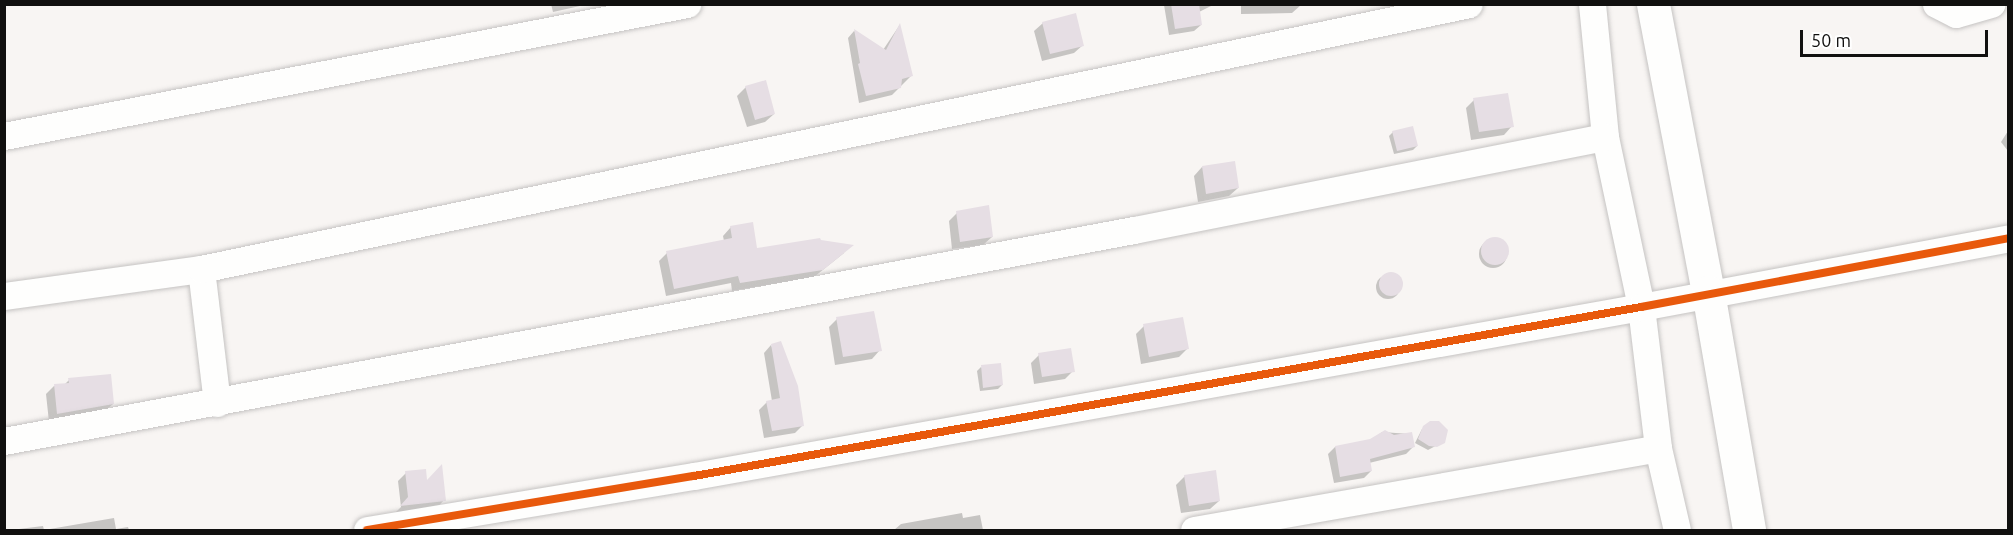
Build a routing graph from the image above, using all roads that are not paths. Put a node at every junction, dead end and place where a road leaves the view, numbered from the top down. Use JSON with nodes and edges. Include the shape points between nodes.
{"nodes":[{"id":1,"x":687,"y":4,"type":"edge"},
{"id":2,"x":1469,"y":4,"type":"edge"},
{"id":3,"x":1592,"y":4,"type":"edge"},
{"id":4,"x":1653,"y":4,"type":"edge"},
{"id":5,"x":1936,"y":4,"type":"edge"},
{"id":6,"x":1992,"y":4,"type":"edge"},
{"id":7,"x":4,"y":136,"type":"edge"},
{"id":8,"x":1605,"y":137,"type":"junction"},
{"id":9,"x":2008,"y":238,"type":"edge"},
{"id":10,"x":201,"y":269,"type":"junction"},
{"id":11,"x":1708,"y":292,"type":"junction"},
{"id":12,"x":4,"y":296,"type":"edge"},
{"id":13,"x":1641,"y":307,"type":"junction"},
{"id":14,"x":216,"y":403,"type":"junction"},
{"id":15,"x":4,"y":441,"type":"edge"},
{"id":16,"x":1658,"y":448,"type":"junction"},
{"id":17,"x":367,"y":531,"type":"edge"},
{"id":18,"x":1194,"y":531,"type":"edge"},
{"id":19,"x":1677,"y":531,"type":"edge"},
{"id":20,"x":1749,"y":531,"type":"edge"}],
"edges":[{"from":1,"to":7,"type":"street"},
{"from":2,"to":10,"type":"street"},
{"from":3,"to":8,"type":"street"},
{"from":4,"to":11,"type":"street"},
{"from":5,"to":6,"type":"street","via":[[1956,14]]},
{"from":8,"to":13,"type":"street"},
{"from":8,"to":14,"type":"street","via":[[1146,228]]},
{"from":9,"to":11,"type":"street"},
{"from":10,"to":12,"type":"street"},
{"from":10,"to":14,"type":"street"},
{"from":11,"to":13,"type":"street"},
{"from":11,"to":20,"type":"street"},
{"from":13,"to":16,"type":"street"},
{"from":13,"to":17,"type":"street"},
{"from":14,"to":15,"type":"street"},
{"from":16,"to":18,"type":"street"},
{"from":16,"to":19,"type":"street"}]}
